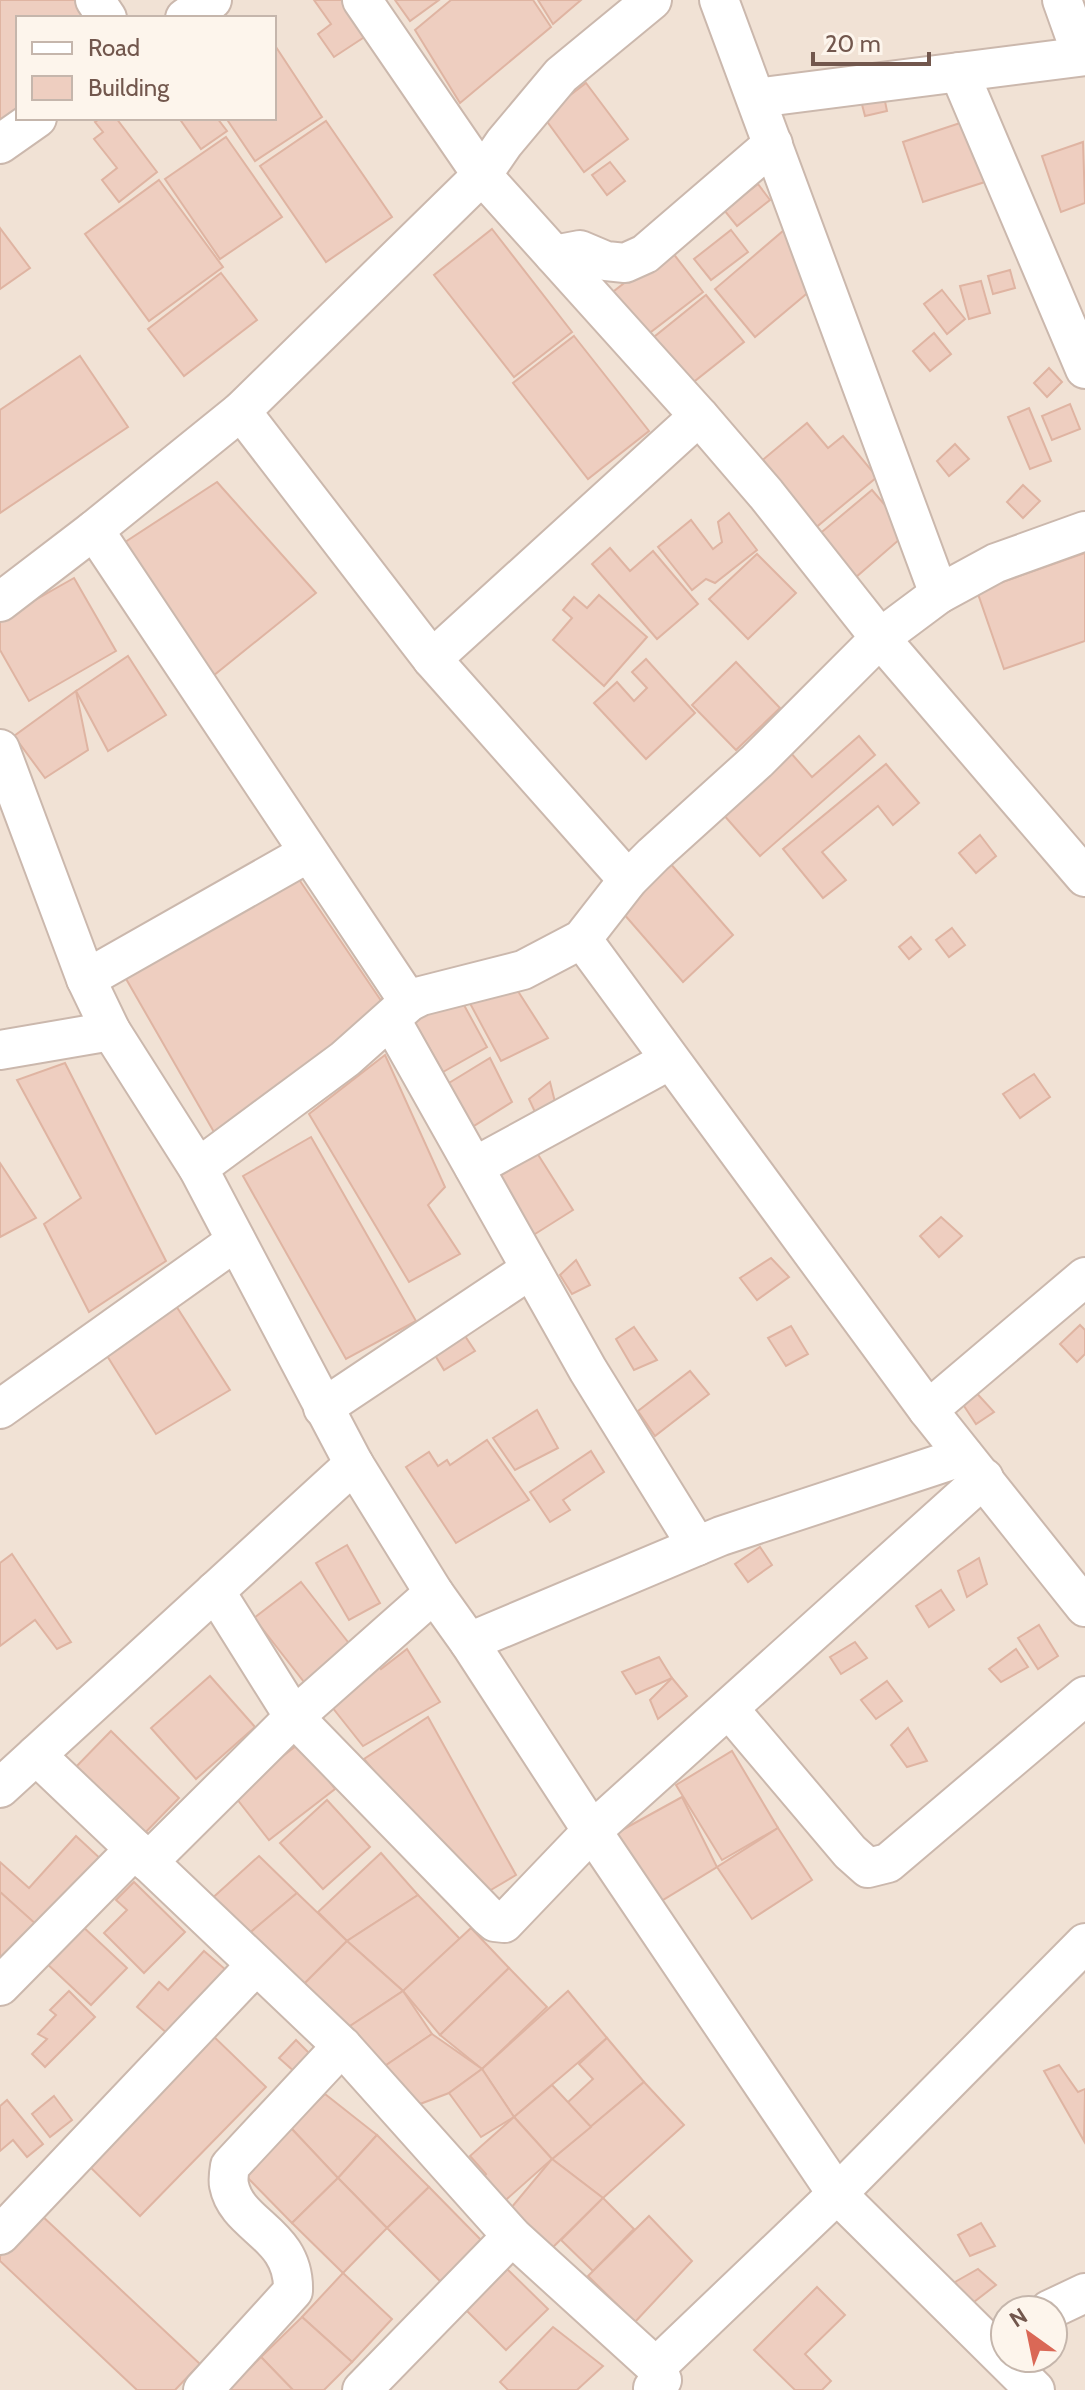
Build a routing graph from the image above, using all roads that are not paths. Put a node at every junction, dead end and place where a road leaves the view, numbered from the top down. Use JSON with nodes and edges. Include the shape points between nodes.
{"nodes":[{"id":1,"x":212,"y":0,"type":"edge"},
{"id":2,"x":362,"y":0,"type":"edge"},
{"id":3,"x":652,"y":0,"type":"edge"},
{"id":4,"x":719,"y":0,"type":"edge"},
{"id":5,"x":1062,"y":0,"type":"edge"},
{"id":6,"x":188,"y":16,"type":"edge"},
{"id":7,"x":1083,"y":56,"type":"edge"},
{"id":8,"x":959,"y":72,"type":"junction"},
{"id":9,"x":756,"y":98,"type":"junction"},
{"id":10,"x":34,"y":120,"type":"edge"},
{"id":11,"x":0,"y":144,"type":"edge"},
{"id":12,"x":773,"y":144,"type":"junction"},
{"id":13,"x":482,"y":175,"type":"junction"},
{"id":14,"x":554,"y":255,"type":"junction"},
{"id":15,"x":1085,"y":369,"type":"edge"},
{"id":16,"x":241,"y":411,"type":"junction"},
{"id":17,"x":699,"y":416,"type":"junction"},
{"id":18,"x":94,"y":530,"type":"junction"},
{"id":19,"x":1085,"y":531,"type":"edge"},
{"id":20,"x":939,"y":594,"type":"junction"},
{"id":21,"x":0,"y":602,"type":"edge"},
{"id":22,"x":880,"y":638,"type":"junction"},
{"id":23,"x":432,"y":659,"type":"junction"},
{"id":24,"x":0,"y":749,"type":"edge"},
{"id":25,"x":11,"y":810,"type":"edge"},
{"id":26,"x":308,"y":853,"type":"junction"},
{"id":27,"x":1078,"y":858,"type":"edge"},
{"id":28,"x":628,"y":880,"type":"junction"},
{"id":29,"x":582,"y":939,"type":"junction"},
{"id":30,"x":86,"y":979,"type":"junction"},
{"id":31,"x":400,"y":1011,"type":"junction"},
{"id":32,"x":111,"y":1031,"type":"junction"},
{"id":33,"x":0,"y":1050,"type":"edge"},
{"id":34,"x":670,"y":1060,"type":"junction"},
{"id":35,"x":474,"y":1167,"type":"junction"},
{"id":36,"x":198,"y":1168,"type":"junction"},
{"id":37,"x":236,"y":1241,"type":"junction"},
{"id":38,"x":531,"y":1269,"type":"junction"},
{"id":39,"x":1085,"y":1277,"type":"edge"},
{"id":40,"x":323,"y":1408,"type":"junction"},
{"id":41,"x":0,"y":1409,"type":"edge"},
{"id":42,"x":928,"y":1410,"type":"junction"},
{"id":43,"x":354,"y":1464,"type":"junction"},
{"id":44,"x":974,"y":1467,"type":"junction"},
{"id":45,"x":697,"y":1546,"type":"junction"},
{"id":46,"x":215,"y":1591,"type":"junction"},
{"id":47,"x":434,"y":1593,"type":"junction"},
{"id":48,"x":1085,"y":1607,"type":"edge"},
{"id":49,"x":469,"y":1642,"type":"junction"},
{"id":50,"x":1085,"y":1696,"type":"edge"},
{"id":51,"x":729,"y":1709,"type":"junction"},
{"id":52,"x":294,"y":1717,"type":"junction"},
{"id":53,"x":36,"y":1755,"type":"junction"},
{"id":54,"x":2,"y":1780,"type":"edge"},
{"id":55,"x":592,"y":1831,"type":"junction"},
{"id":56,"x":141,"y":1856,"type":"junction"},
{"id":57,"x":1085,"y":1943,"type":"edge"},
{"id":58,"x":256,"y":1965,"type":"junction"},
{"id":59,"x":0,"y":1986,"type":"edge"},
{"id":60,"x":342,"y":2046,"type":"junction"},
{"id":61,"x":837,"y":2194,"type":"junction"},
{"id":62,"x":0,"y":2235,"type":"edge"},
{"id":63,"x":512,"y":2236,"type":"junction"},
{"id":64,"x":989,"y":2330,"type":"edge"},
{"id":65,"x":660,"y":2382,"type":"edge"},
{"id":66,"x":203,"y":2390,"type":"edge"},
{"id":67,"x":362,"y":2390,"type":"edge"}],
"edges":[{"from":1,"to":6,"type":"street"},
{"from":2,"to":13,"type":"street"},
{"from":3,"to":13,"type":"street","via":[[561,75]]},
{"from":4,"to":9,"type":"street"},
{"from":5,"to":7,"type":"street"},
{"from":7,"to":8,"type":"street"},
{"from":8,"to":9,"type":"street"},
{"from":8,"to":15,"type":"street"},
{"from":9,"to":12,"type":"street"},
{"from":10,"to":11,"type":"street"},
{"from":12,"to":14,"type":"street","via":[[645,254],[625,263],[580,250]]},
{"from":12,"to":20,"type":"street"},
{"from":13,"to":14,"type":"street"},
{"from":13,"to":16,"type":"street"},
{"from":14,"to":17,"type":"street"},
{"from":16,"to":18,"type":"street"},
{"from":16,"to":23,"type":"street"},
{"from":17,"to":22,"type":"street"},
{"from":17,"to":23,"type":"street"},
{"from":18,"to":21,"type":"street"},
{"from":18,"to":26,"type":"street"},
{"from":19,"to":20,"type":"street","via":[[996,563]]},
{"from":20,"to":22,"type":"street"},
{"from":22,"to":27,"type":"street"},
{"from":22,"to":28,"type":"street"},
{"from":23,"to":28,"type":"street"},
{"from":24,"to":25,"type":"street"},
{"from":25,"to":30,"type":"street"},
{"from":26,"to":30,"type":"street"},
{"from":26,"to":31,"type":"street"},
{"from":28,"to":29,"type":"street"},
{"from":29,"to":31,"type":"street","via":[[523,970],[421,996]]},
{"from":29,"to":34,"type":"street"},
{"from":30,"to":32,"type":"street"},
{"from":31,"to":35,"type":"street"},
{"from":31,"to":36,"type":"street","via":[[345,1059]]},
{"from":32,"to":33,"type":"street"},
{"from":32,"to":36,"type":"street"},
{"from":34,"to":35,"type":"street"},
{"from":34,"to":42,"type":"street"},
{"from":35,"to":38,"type":"street"},
{"from":36,"to":37,"type":"street"},
{"from":37,"to":40,"type":"street"},
{"from":37,"to":41,"type":"street"},
{"from":38,"to":40,"type":"street"},
{"from":38,"to":45,"type":"street"},
{"from":39,"to":42,"type":"street"},
{"from":40,"to":43,"type":"street"},
{"from":42,"to":44,"type":"street"},
{"from":43,"to":46,"type":"street"},
{"from":43,"to":47,"type":"street"},
{"from":44,"to":45,"type":"street"},
{"from":44,"to":48,"type":"street"},
{"from":44,"to":51,"type":"street"},
{"from":45,"to":49,"type":"street"},
{"from":46,"to":52,"type":"street"},
{"from":46,"to":53,"type":"street"},
{"from":47,"to":49,"type":"street"},
{"from":47,"to":52,"type":"street"},
{"from":49,"to":55,"type":"street"},
{"from":50,"to":51,"type":"street","via":[[888,1863],[868,1868]]},
{"from":51,"to":55,"type":"street"},
{"from":52,"to":55,"type":"street","via":[[495,1922],[504,1923]]},
{"from":52,"to":56,"type":"street"},
{"from":53,"to":54,"type":"street"},
{"from":53,"to":56,"type":"street"},
{"from":55,"to":61,"type":"street"},
{"from":56,"to":58,"type":"street"},
{"from":56,"to":59,"type":"street"},
{"from":57,"to":61,"type":"street"},
{"from":58,"to":60,"type":"street"},
{"from":58,"to":62,"type":"street"},
{"from":60,"to":63,"type":"street"},
{"from":60,"to":66,"type":"street","via":[[230,2166],[229,2185],[236,2202],[284,2252],[293,2272],[293,2291]]},
{"from":61,"to":64,"type":"street"},
{"from":61,"to":65,"type":"street"},
{"from":63,"to":65,"type":"street"},
{"from":63,"to":67,"type":"street"}]}
